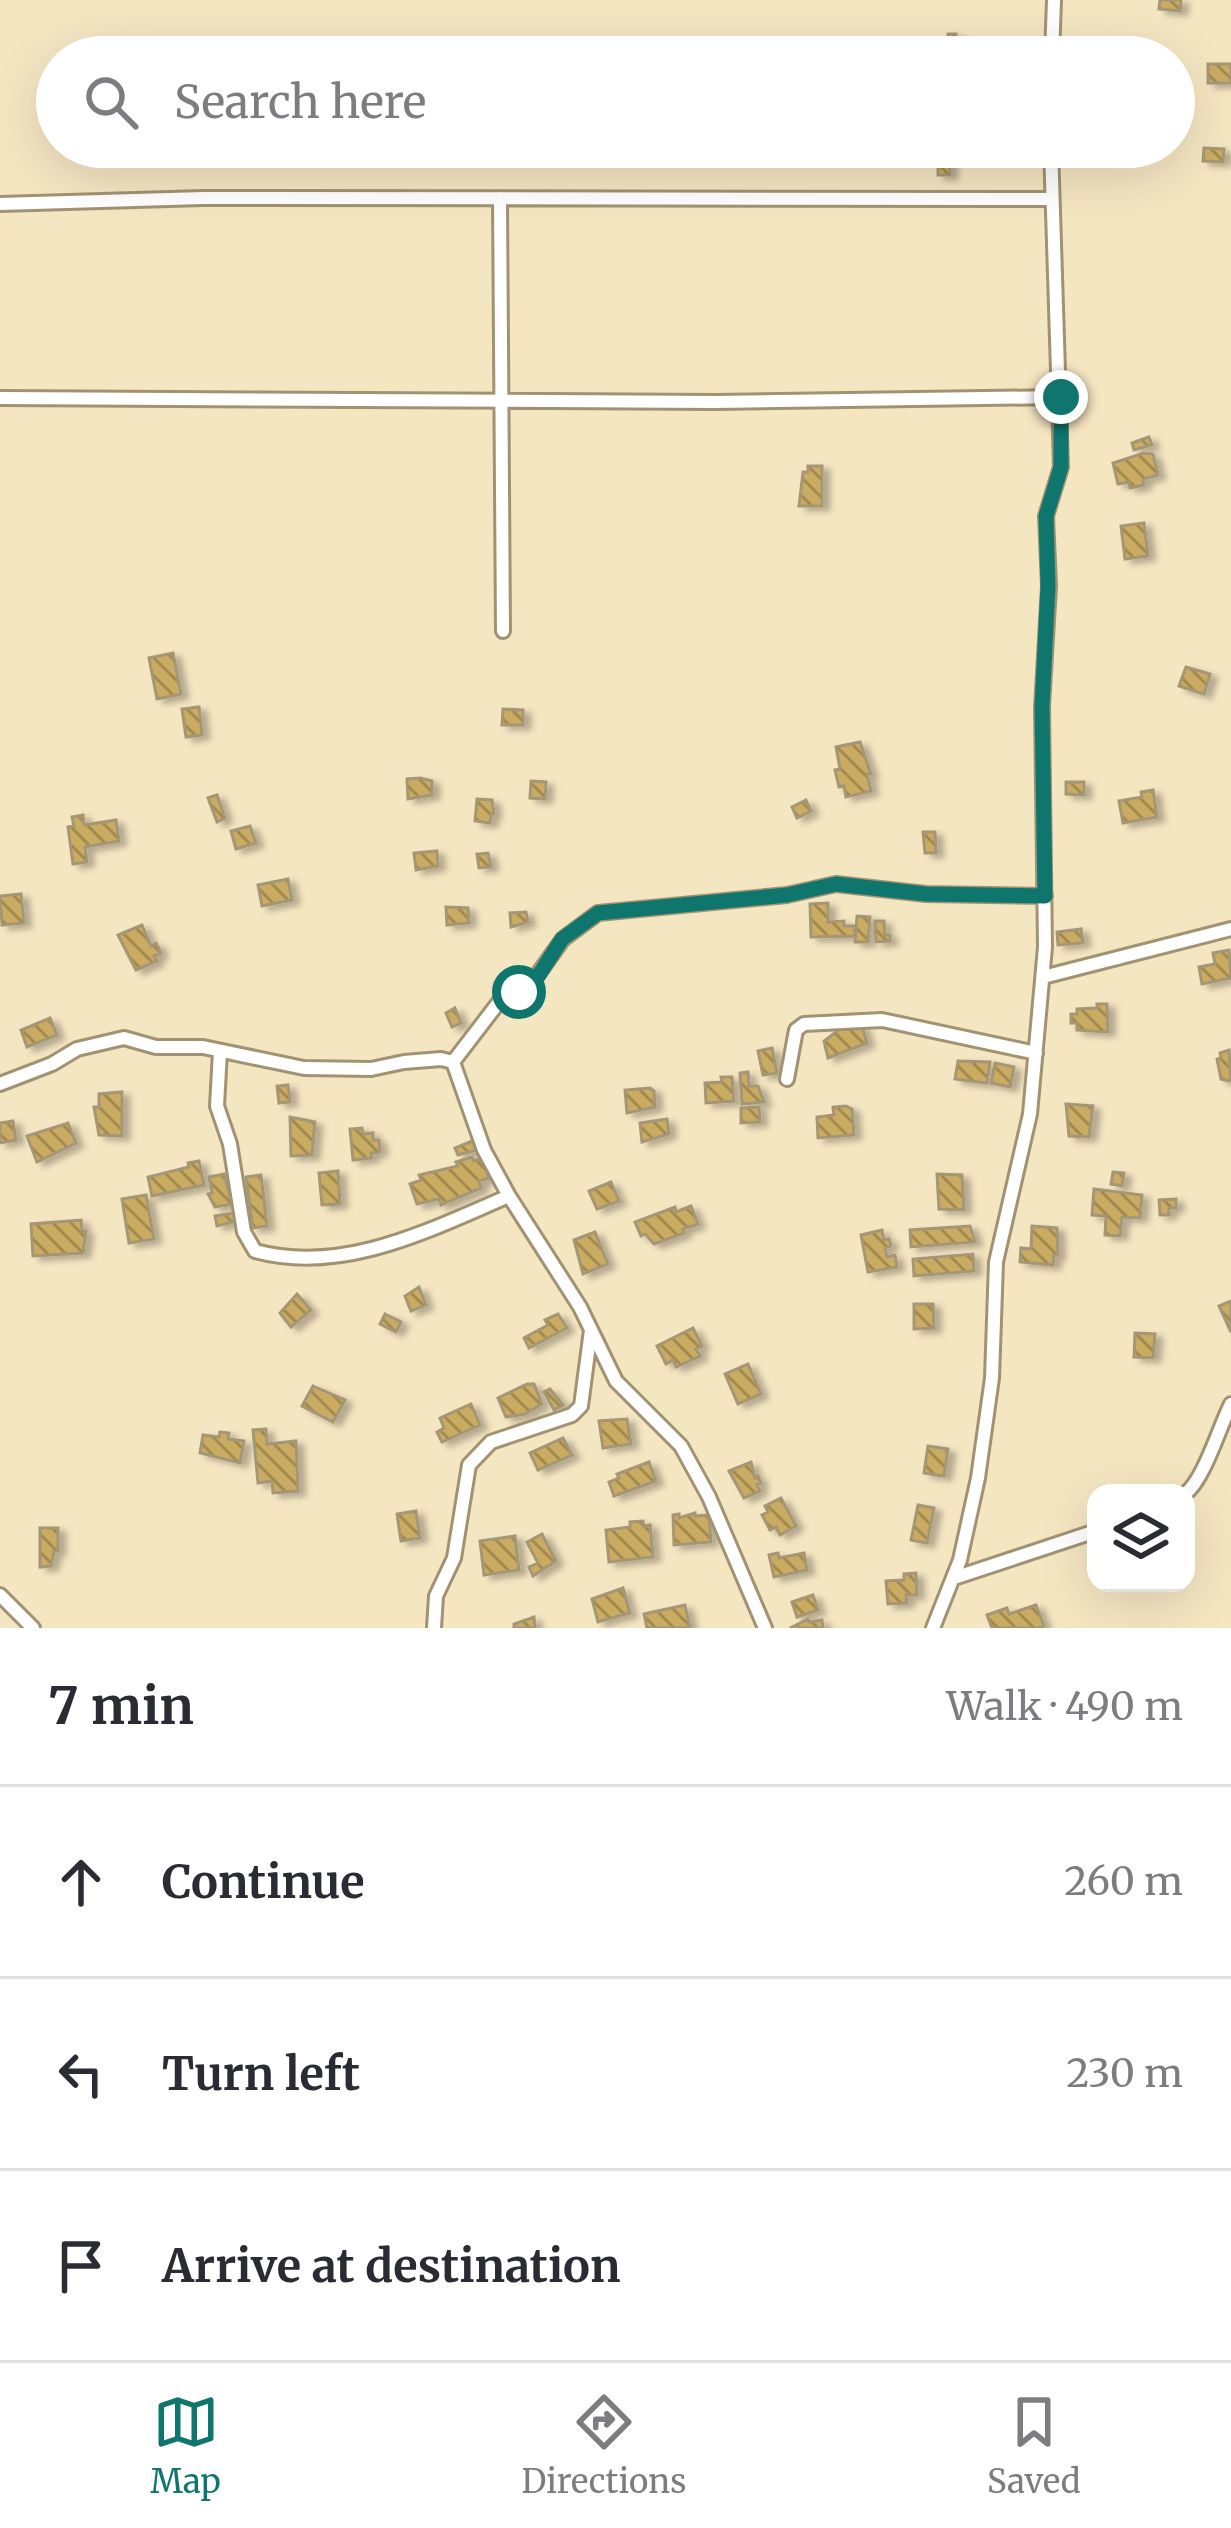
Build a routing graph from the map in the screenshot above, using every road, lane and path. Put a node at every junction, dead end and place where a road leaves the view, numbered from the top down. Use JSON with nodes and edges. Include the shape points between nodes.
{"nodes":[{"id":1,"x":1054,"y":0,"type":"edge"},
{"id":2,"x":1053,"y":36,"type":"edge"},
{"id":3,"x":1051,"y":168,"type":"edge"},
{"id":4,"x":500,"y":198,"type":"junction"},
{"id":5,"x":1050,"y":199,"type":"junction"},
{"id":6,"x":0,"y":204,"type":"edge"},
{"id":7,"x":1061,"y":397,"type":"junction"},
{"id":8,"x":0,"y":398,"type":"edge"},
{"id":9,"x":504,"y":399,"type":"junction"},
{"id":10,"x":502,"y":631,"type":"dead end"},
{"id":11,"x":1045,"y":896,"type":"junction"},
{"id":12,"x":1231,"y":929,"type":"edge"},
{"id":13,"x":1043,"y":977,"type":"junction"},
{"id":14,"x":220,"y":1051,"type":"junction"},
{"id":15,"x":1036,"y":1053,"type":"junction"},
{"id":16,"x":453,"y":1062,"type":"junction"},
{"id":17,"x":787,"y":1079,"type":"dead end"},
{"id":18,"x":0,"y":1084,"type":"edge"},
{"id":19,"x":509,"y":1196,"type":"junction"},
{"id":20,"x":591,"y":1329,"type":"junction"},
{"id":21,"x":1231,"y":1404,"type":"edge"},
{"id":22,"x":1194,"y":1484,"type":"edge"},
{"id":23,"x":1087,"y":1534,"type":"edge"},
{"id":24,"x":954,"y":1578,"type":"junction"},
{"id":25,"x":0,"y":1595,"type":"edge"},
{"id":26,"x":34,"y":1628,"type":"edge"},
{"id":27,"x":434,"y":1628,"type":"edge"},
{"id":28,"x":765,"y":1628,"type":"edge"},
{"id":29,"x":933,"y":1628,"type":"edge"}],
"edges":[{"from":1,"to":2,"type":"street"},
{"from":3,"to":5,"type":"street"},
{"from":4,"to":5,"type":"street"},
{"from":4,"to":6,"type":"street"},
{"from":4,"to":9,"type":"street"},
{"from":5,"to":7,"type":"street"},
{"from":7,"to":9,"type":"street"},
{"from":7,"to":11,"type":"street","via":[[1061,467],[1046,516]]},
{"from":8,"to":9,"type":"street"},
{"from":9,"to":10,"type":"street"},
{"from":11,"to":13,"type":"street"},
{"from":11,"to":16,"type":"street","via":[[836,884],[598,913],[562,939],[533,981],[499,1002]]},
{"from":12,"to":13,"type":"street"},
{"from":13,"to":15,"type":"street"},
{"from":14,"to":16,"type":"street","via":[[304,1068]]},
{"from":14,"to":18,"type":"street","via":[[124,1038],[77,1049]]},
{"from":14,"to":19,"type":"street","via":[[217,1106],[255,1251],[340,1258]]},
{"from":15,"to":17,"type":"street","via":[[882,1020],[803,1024]]},
{"from":15,"to":24,"type":"street","via":[[996,1262],[978,1478]]},
{"from":16,"to":19,"type":"street"},
{"from":19,"to":20,"type":"street"},
{"from":20,"to":27,"type":"street","via":[[580,1406],[491,1442],[469,1465]]},
{"from":20,"to":28,"type":"street","via":[[616,1381],[681,1447]]},
{"from":21,"to":22,"type":"street"},
{"from":23,"to":24,"type":"street"},
{"from":24,"to":29,"type":"street"},
{"from":25,"to":26,"type":"street"}]}
